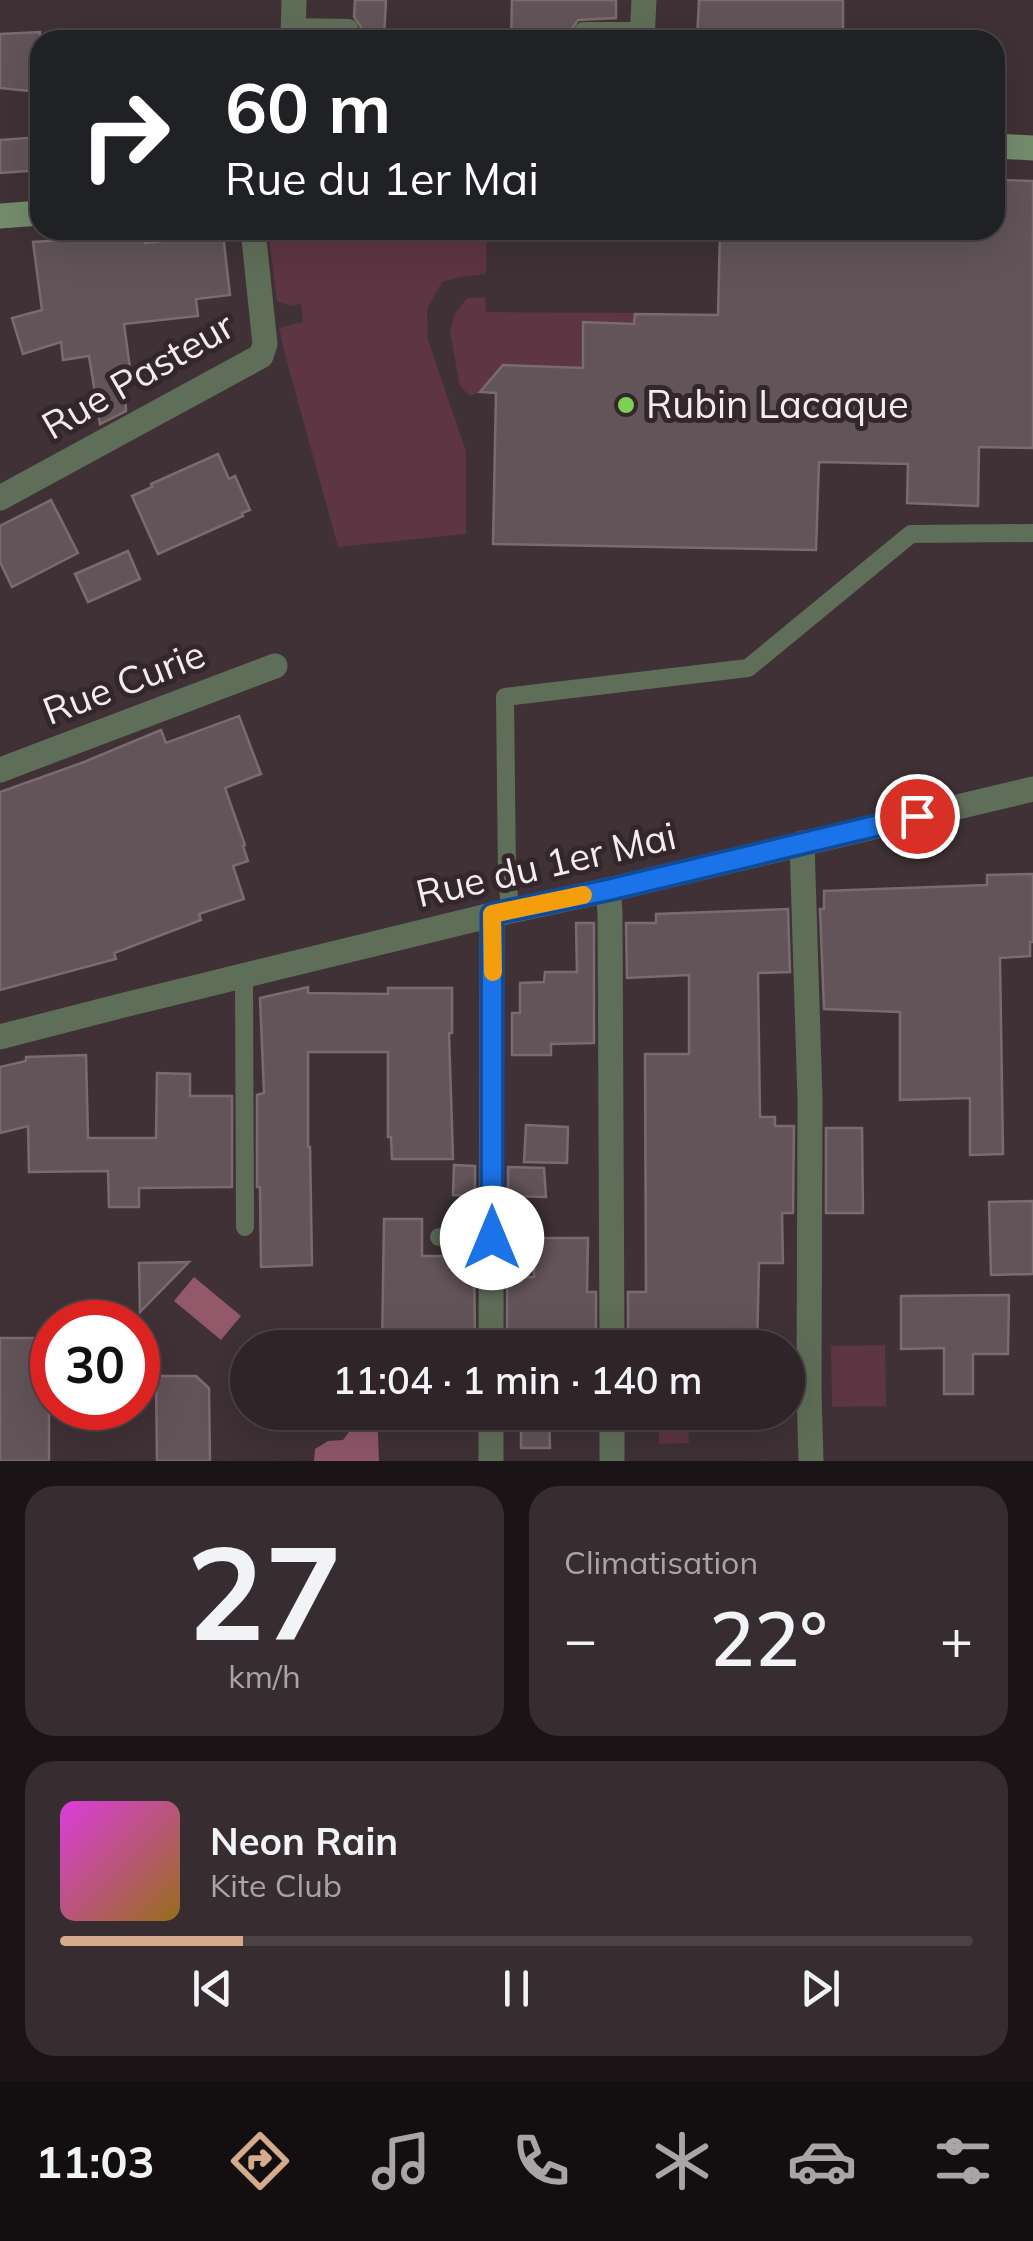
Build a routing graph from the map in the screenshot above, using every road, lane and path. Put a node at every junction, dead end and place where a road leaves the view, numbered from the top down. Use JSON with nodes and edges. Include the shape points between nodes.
{"nodes":[{"id":1,"x":294,"y":0,"type":"edge"},
{"id":2,"x":644,"y":0,"type":"edge"},
{"id":3,"x":349,"y":28,"type":"dead end"},
{"id":4,"x":293,"y":30,"type":"edge"},
{"id":5,"x":330,"y":30,"type":"edge"},
{"id":6,"x":643,"y":30,"type":"edge"},
{"id":7,"x":1005,"y":147,"type":"edge"},
{"id":8,"x":1033,"y":148,"type":"edge"},
{"id":9,"x":30,"y":214,"type":"edge"},
{"id":10,"x":0,"y":216,"type":"edge"},
{"id":11,"x":254,"y":240,"type":"edge"},
{"id":12,"x":0,"y":498,"type":"edge"},
{"id":13,"x":1033,"y":532,"type":"edge"},
{"id":14,"x":276,"y":666,"type":"dead end"},
{"id":15,"x":0,"y":770,"type":"edge"},
{"id":16,"x":1033,"y":789,"type":"edge"},
{"id":17,"x":802,"y":843,"type":"junction"},
{"id":18,"x":608,"y":890,"type":"junction"},
{"id":19,"x":501,"y":913,"type":"junction"},
{"id":20,"x":244,"y":975,"type":"junction"},
{"id":21,"x":0,"y":1038,"type":"edge"},
{"id":22,"x":245,"y":1227,"type":"dead end"},
{"id":23,"x":439,"y":1238,"type":"dead end"},
{"id":24,"x":492,"y":1238,"type":"junction"},
{"id":25,"x":491,"y":1330,"type":"edge"},
{"id":26,"x":612,"y":1330,"type":"edge"},
{"id":27,"x":491,"y":1430,"type":"edge"},
{"id":28,"x":612,"y":1430,"type":"edge"},
{"id":29,"x":490,"y":1461,"type":"edge"},
{"id":30,"x":612,"y":1461,"type":"edge"},
{"id":31,"x":811,"y":1461,"type":"edge"}],
"edges":[{"from":1,"to":4,"type":"street"},
{"from":2,"to":6,"type":"street"},
{"from":3,"to":5,"type":"lane"},
{"from":7,"to":8,"type":"main road"},
{"from":9,"to":10,"type":"main road"},
{"from":11,"to":12,"type":"street","name":"Rue Pasteur","via":[[261,356]]},
{"from":13,"to":19,"type":"lane","via":[[911,534],[748,668],[504,697],[507,873]]},
{"from":14,"to":15,"type":"street","name":"Rue Curie"},
{"from":16,"to":17,"type":"street","name":"Rue du 1er Mai"},
{"from":17,"to":18,"type":"street","name":"Rue du 1er Mai"},
{"from":17,"to":31,"type":"street"},
{"from":18,"to":19,"type":"street","name":"Rue du 1er Mai"},
{"from":18,"to":26,"type":"street"},
{"from":19,"to":20,"type":"street","name":"Rue du 1er Mai"},
{"from":19,"to":24,"type":"street"},
{"from":20,"to":21,"type":"street","name":"Rue du 1er Mai"},
{"from":20,"to":22,"type":"lane"},
{"from":23,"to":24,"type":"lane"},
{"from":24,"to":25,"type":"street"},
{"from":27,"to":29,"type":"street"},
{"from":28,"to":30,"type":"street"}]}
